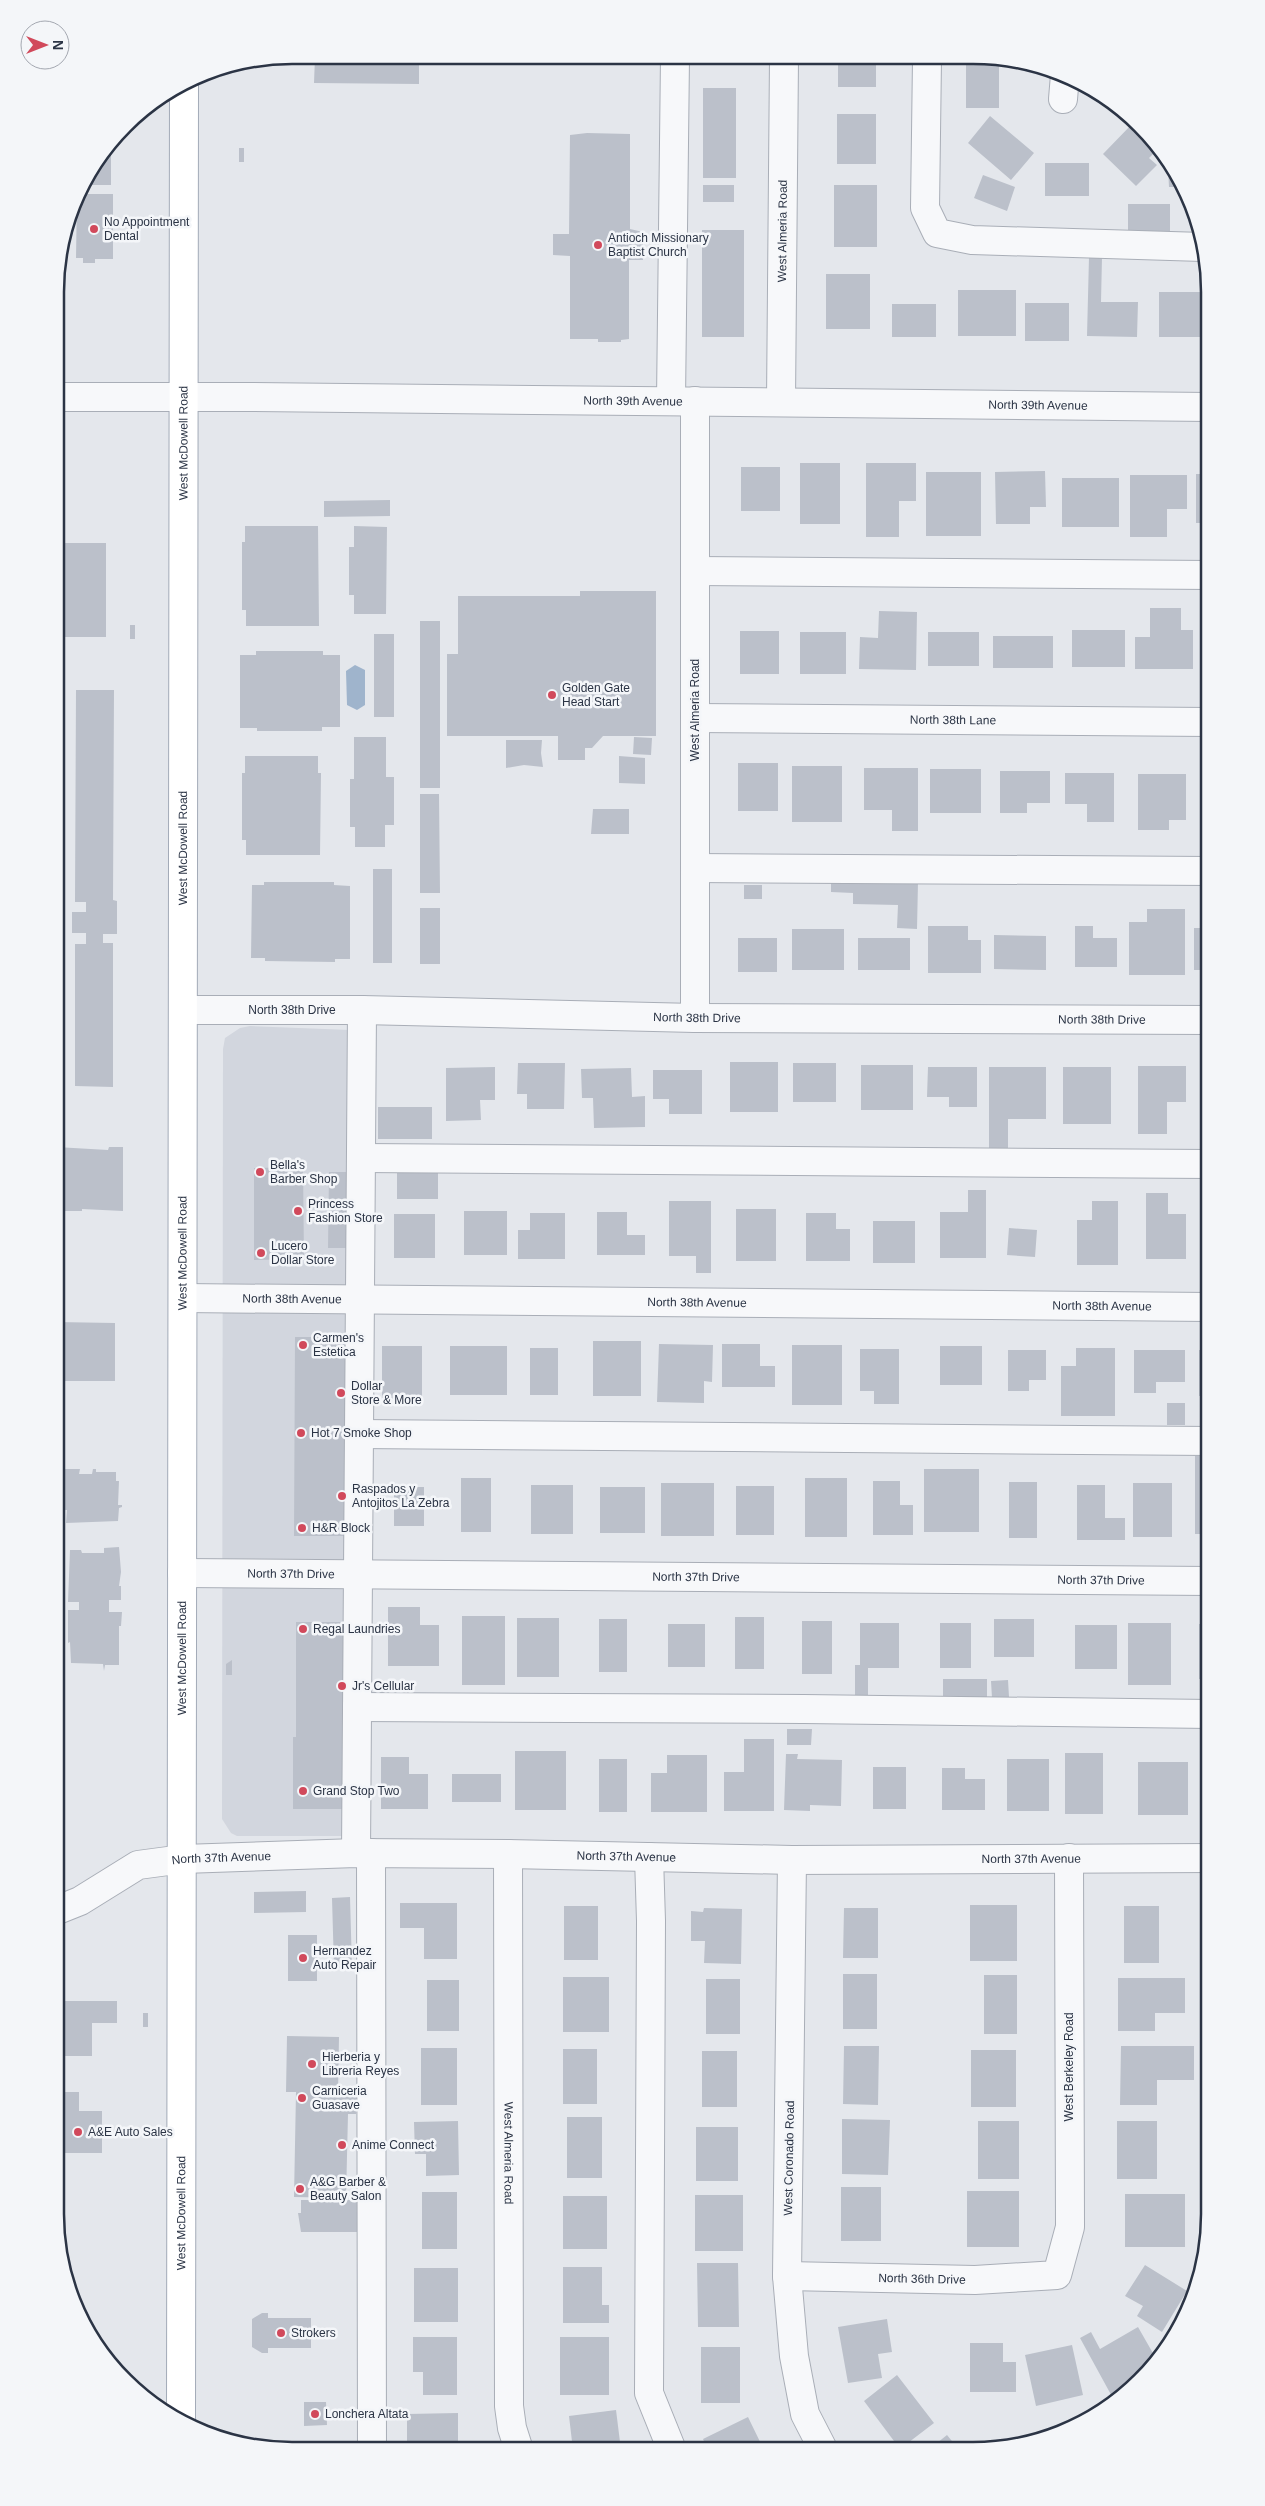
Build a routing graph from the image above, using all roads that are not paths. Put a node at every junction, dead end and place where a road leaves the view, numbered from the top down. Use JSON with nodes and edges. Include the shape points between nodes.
{"nodes":[{"id":1,"x":675,"y":64,"type":"edge"},
{"id":2,"x":784,"y":64,"type":"edge"},
{"id":3,"x":927,"y":64,"type":"edge"},
{"id":4,"x":184,"y":90,"type":"edge"},
{"id":5,"x":1197,"y":247,"type":"edge"},
{"id":6,"x":184,"y":396,"type":"junction"},
{"id":7,"x":64,"y":398,"type":"edge"},
{"id":8,"x":683,"y":401,"type":"junction"},
{"id":9,"x":781,"y":402,"type":"junction"},
{"id":10,"x":1201,"y":407,"type":"edge"},
{"id":11,"x":695,"y":571,"type":"junction"},
{"id":12,"x":1201,"y":575,"type":"edge"},
{"id":13,"x":695,"y":718,"type":"junction"},
{"id":14,"x":1201,"y":722,"type":"edge"},
{"id":15,"x":696,"y":868,"type":"junction"},
{"id":16,"x":1201,"y":871,"type":"edge"},
{"id":17,"x":183,"y":1010,"type":"junction"},
{"id":18,"x":362,"y":1010,"type":"junction"},
{"id":19,"x":696,"y":1018,"type":"junction"},
{"id":20,"x":1201,"y":1020,"type":"edge"},
{"id":21,"x":361,"y":1158,"type":"junction"},
{"id":22,"x":1201,"y":1164,"type":"edge"},
{"id":23,"x":183,"y":1298,"type":"junction"},
{"id":24,"x":361,"y":1300,"type":"junction"},
{"id":25,"x":1201,"y":1307,"type":"edge"},
{"id":26,"x":359,"y":1434,"type":"junction"},
{"id":27,"x":1201,"y":1441,"type":"edge"},
{"id":28,"x":182,"y":1573,"type":"junction"},
{"id":29,"x":358,"y":1574,"type":"junction"},
{"id":30,"x":1201,"y":1581,"type":"edge"},
{"id":31,"x":357,"y":1707,"type":"junction"},
{"id":32,"x":1201,"y":1714,"type":"edge"},
{"id":33,"x":364,"y":1853,"type":"junction"},
{"id":34,"x":508,"y":1854,"type":"junction"},
{"id":35,"x":649,"y":1856,"type":"junction"},
{"id":36,"x":183,"y":1858,"type":"junction"},
{"id":37,"x":1069,"y":1858,"type":"junction"},
{"id":38,"x":1201,"y":1858,"type":"edge"},
{"id":39,"x":792,"y":1860,"type":"junction"},
{"id":40,"x":64,"y":1907,"type":"edge"},
{"id":41,"x":1057,"y":2275,"type":"joint"},
{"id":42,"x":787,"y":2276,"type":"junction"},
{"id":43,"x":181,"y":2414,"type":"edge"},
{"id":44,"x":372,"y":2442,"type":"edge"},
{"id":45,"x":516,"y":2442,"type":"edge"},
{"id":46,"x":669,"y":2442,"type":"edge"},
{"id":47,"x":819,"y":2442,"type":"edge"}],
"edges":[{"from":1,"to":8,"type":"street","name":"West Almeria Road"},
{"from":2,"to":9,"type":"street","name":"West Almeria Road"},
{"from":3,"to":5,"type":"street","via":[[925,208],[937,233],[972,240]]},
{"from":4,"to":6,"type":"main road","name":"West McDowell Road"},
{"from":6,"to":7,"type":"street","name":"North 39th Avenue"},
{"from":6,"to":8,"type":"street","name":"North 39th Avenue"},
{"from":6,"to":17,"type":"main road","name":"West McDowell Road"},
{"from":8,"to":9,"type":"street","name":"North 39th Avenue"},
{"from":8,"to":11,"type":"street","name":"West Almeria Road"},
{"from":9,"to":10,"type":"street","name":"North 39th Avenue"},
{"from":11,"to":12,"type":"street"},
{"from":11,"to":13,"type":"street","name":"West Almeria Road"},
{"from":13,"to":14,"type":"street","name":"North 38th Lane"},
{"from":13,"to":15,"type":"street","name":"West Almeria Road"},
{"from":15,"to":16,"type":"street"},
{"from":15,"to":19,"type":"street","name":"West Almeria Road"},
{"from":17,"to":18,"type":"street","name":"North 38th Drive"},
{"from":17,"to":23,"type":"main road","name":"West McDowell Road"},
{"from":18,"to":19,"type":"street","name":"North 38th Drive"},
{"from":18,"to":21,"type":"street"},
{"from":19,"to":20,"type":"street","name":"North 38th Drive"},
{"from":21,"to":22,"type":"street"},
{"from":21,"to":24,"type":"street"},
{"from":23,"to":24,"type":"street","name":"North 38th Avenue"},
{"from":23,"to":28,"type":"main road","name":"West McDowell Road"},
{"from":24,"to":25,"type":"street","name":"North 38th Avenue"},
{"from":24,"to":26,"type":"street"},
{"from":26,"to":27,"type":"street"},
{"from":26,"to":29,"type":"street"},
{"from":28,"to":29,"type":"street","name":"North 37th Drive"},
{"from":28,"to":36,"type":"main road","name":"West McDowell Road"},
{"from":29,"to":30,"type":"street","name":"North 37th Drive"},
{"from":29,"to":31,"type":"street"},
{"from":31,"to":32,"type":"street","via":[[794,1708]]},
{"from":31,"to":33,"type":"street"},
{"from":33,"to":34,"type":"street","name":"North 37th Avenue"},
{"from":33,"to":36,"type":"street","name":"North 37th Avenue"},
{"from":33,"to":44,"type":"street"},
{"from":34,"to":35,"type":"street","name":"North 37th Avenue"},
{"from":34,"to":45,"type":"street","name":"West Almeria Road","via":[[509,2406]]},
{"from":35,"to":39,"type":"street","name":"North 37th Avenue"},
{"from":35,"to":46,"type":"street","via":[[652,1921],[649,2393]]},
{"from":36,"to":40,"type":"street","name":"North 37th Avenue","via":[[138,1865]]},
{"from":36,"to":43,"type":"main road","name":"West McDowell Road"},
{"from":37,"to":38,"type":"street","name":"North 37th Avenue"},
{"from":37,"to":39,"type":"street","name":"North 37th Avenue"},
{"from":37,"to":41,"type":"street","name":"West Berkeley Road","via":[[1070,2227]]},
{"from":39,"to":42,"type":"street","name":"West Coronado Road"},
{"from":41,"to":42,"type":"street","name":"North 36th Drive","via":[[974,2280]]},
{"from":42,"to":47,"type":"street","name":"West Coronado Road","via":[[794,2356],[805,2414]]}]}
